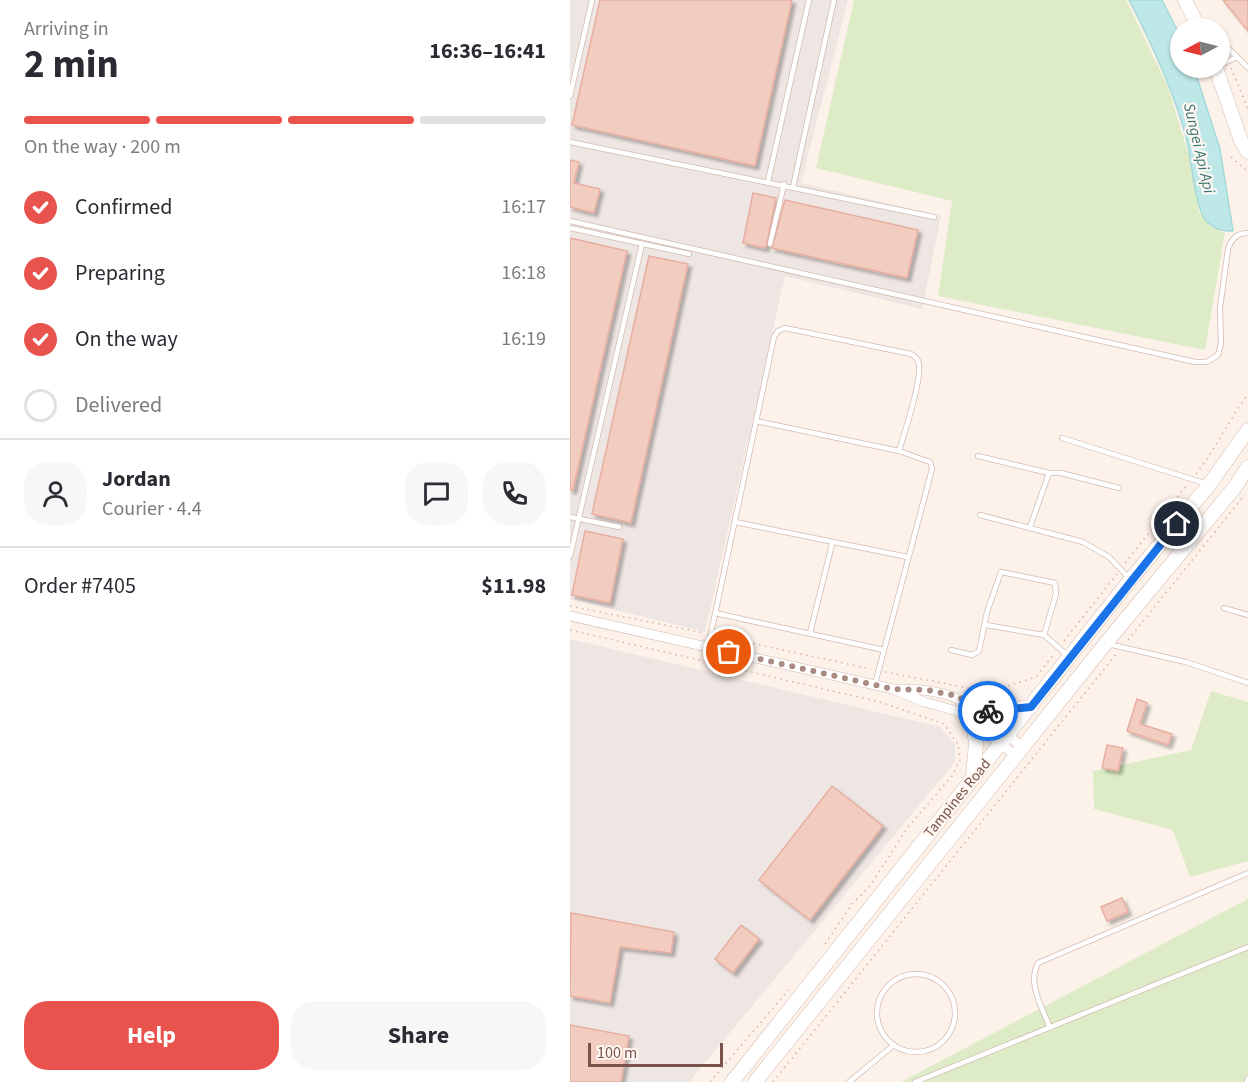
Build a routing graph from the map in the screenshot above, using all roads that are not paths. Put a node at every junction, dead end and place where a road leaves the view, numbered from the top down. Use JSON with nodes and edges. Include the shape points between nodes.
{"nodes":[{"id":1,"x":592,"y":0,"type":"edge"},
{"id":2,"x":809,"y":0,"type":"edge"},
{"id":3,"x":834,"y":0,"type":"edge"},
{"id":4,"x":1185,"y":0,"type":"edge"},
{"id":5,"x":1195,"y":18,"type":"edge"},
{"id":6,"x":1230,"y":50,"type":"edge"},
{"id":7,"x":1237,"y":57,"type":"junction"},
{"id":8,"x":1230,"y":60,"type":"edge"},
{"id":9,"x":1248,"y":68,"type":"edge"},
{"id":10,"x":1224,"y":78,"type":"edge"},
{"id":11,"x":1226,"y":78,"type":"edge"},
{"id":12,"x":570,"y":96,"type":"edge"},
{"id":13,"x":1248,"y":130,"type":"edge"},
{"id":14,"x":570,"y":142,"type":"edge"},
{"id":15,"x":1248,"y":152,"type":"edge"},
{"id":16,"x":768,"y":181,"type":"junction"},
{"id":17,"x":784,"y":184,"type":"junction"},
{"id":18,"x":793,"y":187,"type":"junction"},
{"id":19,"x":934,"y":217,"type":"dead end"},
{"id":20,"x":570,"y":221,"type":"edge"},
{"id":21,"x":570,"y":228,"type":"edge"},
{"id":22,"x":1248,"y":233,"type":"edge"},
{"id":23,"x":642,"y":243,"type":"junction"},
{"id":24,"x":770,"y":244,"type":"dead end"},
{"id":25,"x":689,"y":254,"type":"dead end"},
{"id":26,"x":756,"y":421,"type":"junction"},
{"id":27,"x":1248,"y":430,"type":"edge"},
{"id":28,"x":1062,"y":438,"type":"dead end"},
{"id":29,"x":899,"y":451,"type":"junction"},
{"id":30,"x":978,"y":456,"type":"dead end"},
{"id":31,"x":1248,"y":467,"type":"edge"},
{"id":32,"x":1048,"y":473,"type":"junction"},
{"id":33,"x":1209,"y":485,"type":"junction"},
{"id":34,"x":1119,"y":488,"type":"dead end"},
{"id":35,"x":980,"y":515,"type":"dead end"},
{"id":36,"x":570,"y":518,"type":"edge"},
{"id":37,"x":578,"y":519,"type":"junction"},
{"id":38,"x":735,"y":522,"type":"junction"},
{"id":39,"x":1030,"y":527,"type":"junction"},
{"id":40,"x":619,"y":528,"type":"dead end"},
{"id":41,"x":832,"y":544,"type":"junction"},
{"id":42,"x":570,"y":556,"type":"edge"},
{"id":43,"x":908,"y":558,"type":"junction"},
{"id":44,"x":1131,"y":579,"type":"junction"},
{"id":45,"x":1224,"y":608,"type":"dead end"},
{"id":46,"x":715,"y":613,"type":"junction"},
{"id":47,"x":1248,"y":615,"type":"edge"},
{"id":48,"x":570,"y":616,"type":"edge"},
{"id":49,"x":986,"y":625,"type":"junction"},
{"id":50,"x":810,"y":633,"type":"junction"},
{"id":51,"x":1044,"y":635,"type":"junction"},
{"id":52,"x":1106,"y":643,"type":"junction"},
{"id":53,"x":708,"y":647,"type":"junction"},
{"id":54,"x":884,"y":650,"type":"junction"},
{"id":55,"x":951,"y":650,"type":"dead end"},
{"id":56,"x":1070,"y":658,"type":"junction"},
{"id":57,"x":1248,"y":683,"type":"edge"},
{"id":58,"x":875,"y":684,"type":"junction"},
{"id":59,"x":893,"y":689,"type":"junction"},
{"id":60,"x":1031,"y":707,"type":"junction"},
{"id":61,"x":978,"y":717,"type":"junction"},
{"id":62,"x":1004,"y":739,"type":"junction"},
{"id":63,"x":1019,"y":752,"type":"junction"},
{"id":64,"x":973,"y":778,"type":"junction"},
{"id":65,"x":1248,"y":873,"type":"edge"},
{"id":66,"x":1248,"y":947,"type":"edge"},
{"id":67,"x":1050,"y":1028,"type":"junction"},
{"id":68,"x":894,"y":1045,"type":"junction"},
{"id":69,"x":732,"y":1082,"type":"edge"},
{"id":70,"x":755,"y":1082,"type":"edge"},
{"id":71,"x":849,"y":1082,"type":"edge"},
{"id":72,"x":915,"y":1082,"type":"edge"}],
"edges":[{"from":1,"to":12,"type":"lane"},
{"from":2,"to":16,"type":"lane"},
{"from":3,"to":18,"type":"lane"},
{"from":4,"to":5,"type":"main road"},
{"from":6,"to":7,"type":"lane"},
{"from":7,"to":8,"type":"lane"},
{"from":7,"to":9,"type":"lane"},
{"from":10,"to":15,"type":"main road","via":[[1241,141]]},
{"from":11,"to":13,"type":"main road"},
{"from":14,"to":16,"type":"lane"},
{"from":16,"to":17,"type":"lane"},
{"from":17,"to":18,"type":"lane"},
{"from":17,"to":24,"type":"lane"},
{"from":18,"to":19,"type":"lane"},
{"from":20,"to":22,"type":"lane","via":[[1201,362],[1218,355],[1221,343],[1220,308],[1231,240],[1240,233]]},
{"from":21,"to":23,"type":"lane"},
{"from":23,"to":25,"type":"lane"},
{"from":23,"to":37,"type":"lane"},
{"from":26,"to":29,"type":"lane"},
{"from":26,"to":29,"type":"lane","via":[[778,331],[785,328],[910,354],[919,365]]},
{"from":26,"to":38,"type":"lane"},
{"from":27,"to":33,"type":"main road","name":"Tampines Road"},
{"from":28,"to":33,"type":"lane"},
{"from":29,"to":43,"type":"lane","via":[[926,458],[932,469]]},
{"from":30,"to":32,"type":"lane"},
{"from":31,"to":52,"type":"main road","name":"Tampines Road"},
{"from":32,"to":34,"type":"lane"},
{"from":32,"to":39,"type":"lane"},
{"from":33,"to":44,"type":"main road","name":"Tampines Road"},
{"from":35,"to":39,"type":"lane"},
{"from":36,"to":37,"type":"lane"},
{"from":37,"to":40,"type":"lane"},
{"from":37,"to":42,"type":"lane"},
{"from":38,"to":41,"type":"lane"},
{"from":38,"to":46,"type":"lane"},
{"from":39,"to":44,"type":"lane","via":[[1083,542],[1109,558]]},
{"from":41,"to":43,"type":"lane"},
{"from":41,"to":50,"type":"lane"},
{"from":43,"to":54,"type":"lane"},
{"from":44,"to":56,"type":"main road","name":"Tampines Road"},
{"from":45,"to":47,"type":"lane"},
{"from":46,"to":50,"type":"lane"},
{"from":46,"to":53,"type":"lane"},
{"from":48,"to":53,"type":"street"},
{"from":49,"to":51,"type":"lane"},
{"from":49,"to":51,"type":"lane","via":[[998,576],[1007,572],[1055,583],[1056,594]]},
{"from":49,"to":55,"type":"lane","via":[[976,654]]},
{"from":50,"to":54,"type":"lane"},
{"from":51,"to":56,"type":"lane"},
{"from":52,"to":57,"type":"lane","via":[[1186,662]]},
{"from":52,"to":63,"type":"main road","name":"Tampines Road"},
{"from":53,"to":58,"type":"street"},
{"from":54,"to":58,"type":"lane"},
{"from":56,"to":60,"type":"main road","name":"Tampines Road"},
{"from":58,"to":59,"type":"street"},
{"from":59,"to":61,"type":"street"},
{"from":59,"to":61,"type":"street","via":[[957,696]]},
{"from":60,"to":61,"type":"main road"},
{"from":60,"to":62,"type":"main road","name":"Tampines Road"},
{"from":61,"to":62,"type":"street"},
{"from":61,"to":62,"type":"street"},
{"from":61,"to":64,"type":"main road"},
{"from":62,"to":63,"type":"street"},
{"from":62,"to":64,"type":"main road","name":"Tampines Road"},
{"from":63,"to":70,"type":"main road","name":"Tampines Road"},
{"from":64,"to":69,"type":"main road","name":"Tampines Road"},
{"from":65,"to":67,"type":"lane","via":[[1038,963],[1033,973],[1034,986]]},
{"from":66,"to":67,"type":"lane"},
{"from":67,"to":72,"type":"lane"},
{"from":68,"to":68,"type":"lane","via":[[920,1052],[933,1048],[952,1029],[954,1002],[939,980],[915,973],[903,975],[884,990],[879,1001],[879,1026]]},
{"from":68,"to":71,"type":"lane"}]}
